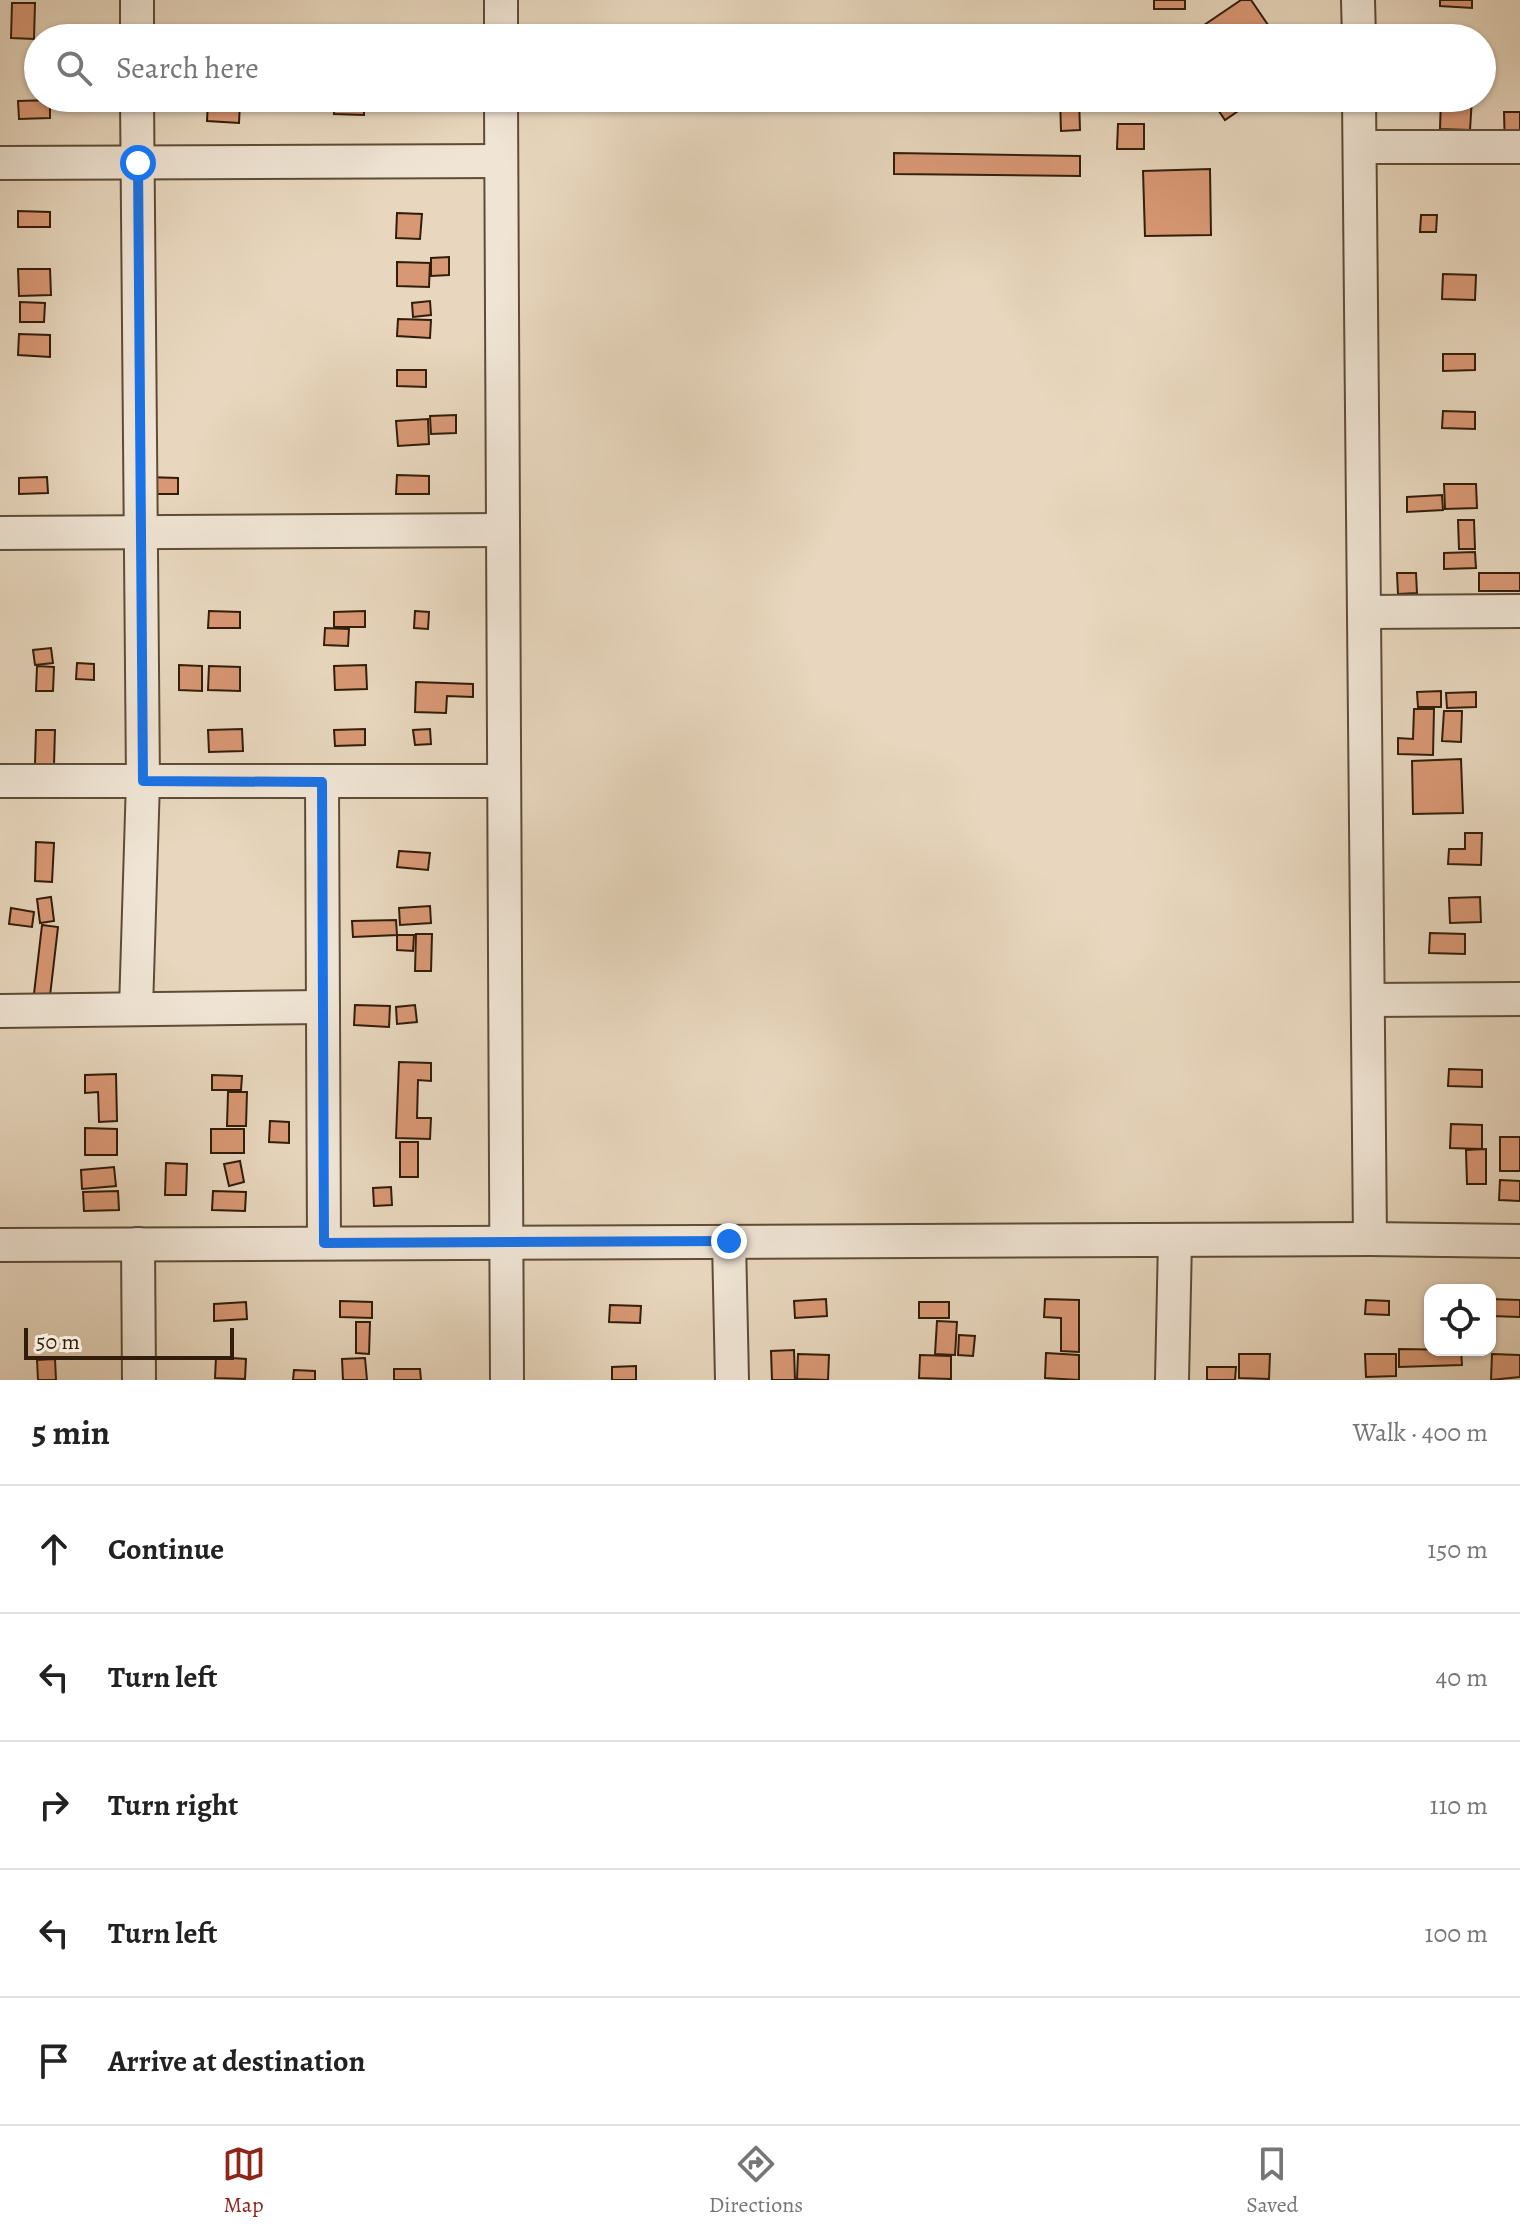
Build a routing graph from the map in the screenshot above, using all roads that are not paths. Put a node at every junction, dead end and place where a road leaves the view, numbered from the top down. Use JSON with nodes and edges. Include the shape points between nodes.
{"nodes":[{"id":1,"x":137,"y":0,"type":"edge"},
{"id":2,"x":501,"y":0,"type":"edge"},
{"id":3,"x":1358,"y":0,"type":"edge"},
{"id":4,"x":137,"y":24,"type":"edge"},
{"id":5,"x":501,"y":24,"type":"edge"},
{"id":6,"x":1359,"y":24,"type":"edge"},
{"id":7,"x":137,"y":112,"type":"edge"},
{"id":8,"x":501,"y":112,"type":"edge"},
{"id":9,"x":1359,"y":112,"type":"edge"},
{"id":10,"x":1360,"y":147,"type":"junction"},
{"id":11,"x":1520,"y":147,"type":"edge"},
{"id":12,"x":501,"y":161,"type":"junction"},
{"id":13,"x":0,"y":163,"type":"edge"},
{"id":14,"x":138,"y":163,"type":"junction"},
{"id":15,"x":503,"y":530,"type":"junction"},
{"id":16,"x":140,"y":531,"type":"junction"},
{"id":17,"x":0,"y":533,"type":"edge"},
{"id":18,"x":1520,"y":611,"type":"edge"},
{"id":19,"x":1364,"y":612,"type":"junction"},
{"id":20,"x":0,"y":781,"type":"edge"},
{"id":21,"x":143,"y":781,"type":"junction"},
{"id":22,"x":504,"y":781,"type":"junction"},
{"id":23,"x":322,"y":782,"type":"junction"},
{"id":24,"x":1520,"y":999,"type":"edge"},
{"id":25,"x":1368,"y":1000,"type":"junction"},
{"id":26,"x":323,"y":1007,"type":"junction"},
{"id":27,"x":136,"y":1009,"type":"junction"},
{"id":28,"x":0,"y":1011,"type":"edge"},
{"id":29,"x":1370,"y":1239,"type":"junction"},
{"id":30,"x":1175,"y":1240,"type":"junction"},
{"id":31,"x":729,"y":1241,"type":"junction"},
{"id":32,"x":1520,"y":1241,"type":"edge"},
{"id":33,"x":506,"y":1242,"type":"junction"},
{"id":34,"x":324,"y":1243,"type":"junction"},
{"id":35,"x":138,"y":1244,"type":"junction"},
{"id":36,"x":0,"y":1245,"type":"edge"},
{"id":37,"x":139,"y":1380,"type":"edge"},
{"id":38,"x":507,"y":1380,"type":"edge"},
{"id":39,"x":732,"y":1380,"type":"edge"},
{"id":40,"x":1172,"y":1380,"type":"edge"}],
"edges":[{"from":1,"to":4,"type":"street"},
{"from":2,"to":5,"type":"street"},
{"from":3,"to":6,"type":"street"},
{"from":7,"to":14,"type":"street"},
{"from":8,"to":12,"type":"street"},
{"from":9,"to":10,"type":"street"},
{"from":10,"to":11,"type":"street"},
{"from":10,"to":19,"type":"street"},
{"from":12,"to":14,"type":"street"},
{"from":12,"to":15,"type":"street"},
{"from":13,"to":14,"type":"street"},
{"from":14,"to":16,"type":"street"},
{"from":15,"to":16,"type":"street"},
{"from":15,"to":22,"type":"street"},
{"from":16,"to":17,"type":"street"},
{"from":16,"to":21,"type":"street"},
{"from":18,"to":19,"type":"street"},
{"from":19,"to":25,"type":"street"},
{"from":20,"to":21,"type":"street"},
{"from":21,"to":23,"type":"street"},
{"from":21,"to":27,"type":"street"},
{"from":22,"to":23,"type":"street"},
{"from":22,"to":33,"type":"street"},
{"from":23,"to":26,"type":"street"},
{"from":24,"to":25,"type":"street"},
{"from":25,"to":29,"type":"street"},
{"from":26,"to":27,"type":"street"},
{"from":26,"to":34,"type":"street"},
{"from":27,"to":28,"type":"street"},
{"from":29,"to":30,"type":"street"},
{"from":29,"to":32,"type":"street"},
{"from":30,"to":31,"type":"street"},
{"from":30,"to":40,"type":"street"},
{"from":31,"to":33,"type":"street"},
{"from":31,"to":39,"type":"street"},
{"from":33,"to":34,"type":"street"},
{"from":33,"to":38,"type":"street"},
{"from":34,"to":35,"type":"street"},
{"from":35,"to":36,"type":"street"},
{"from":35,"to":37,"type":"street"}]}
